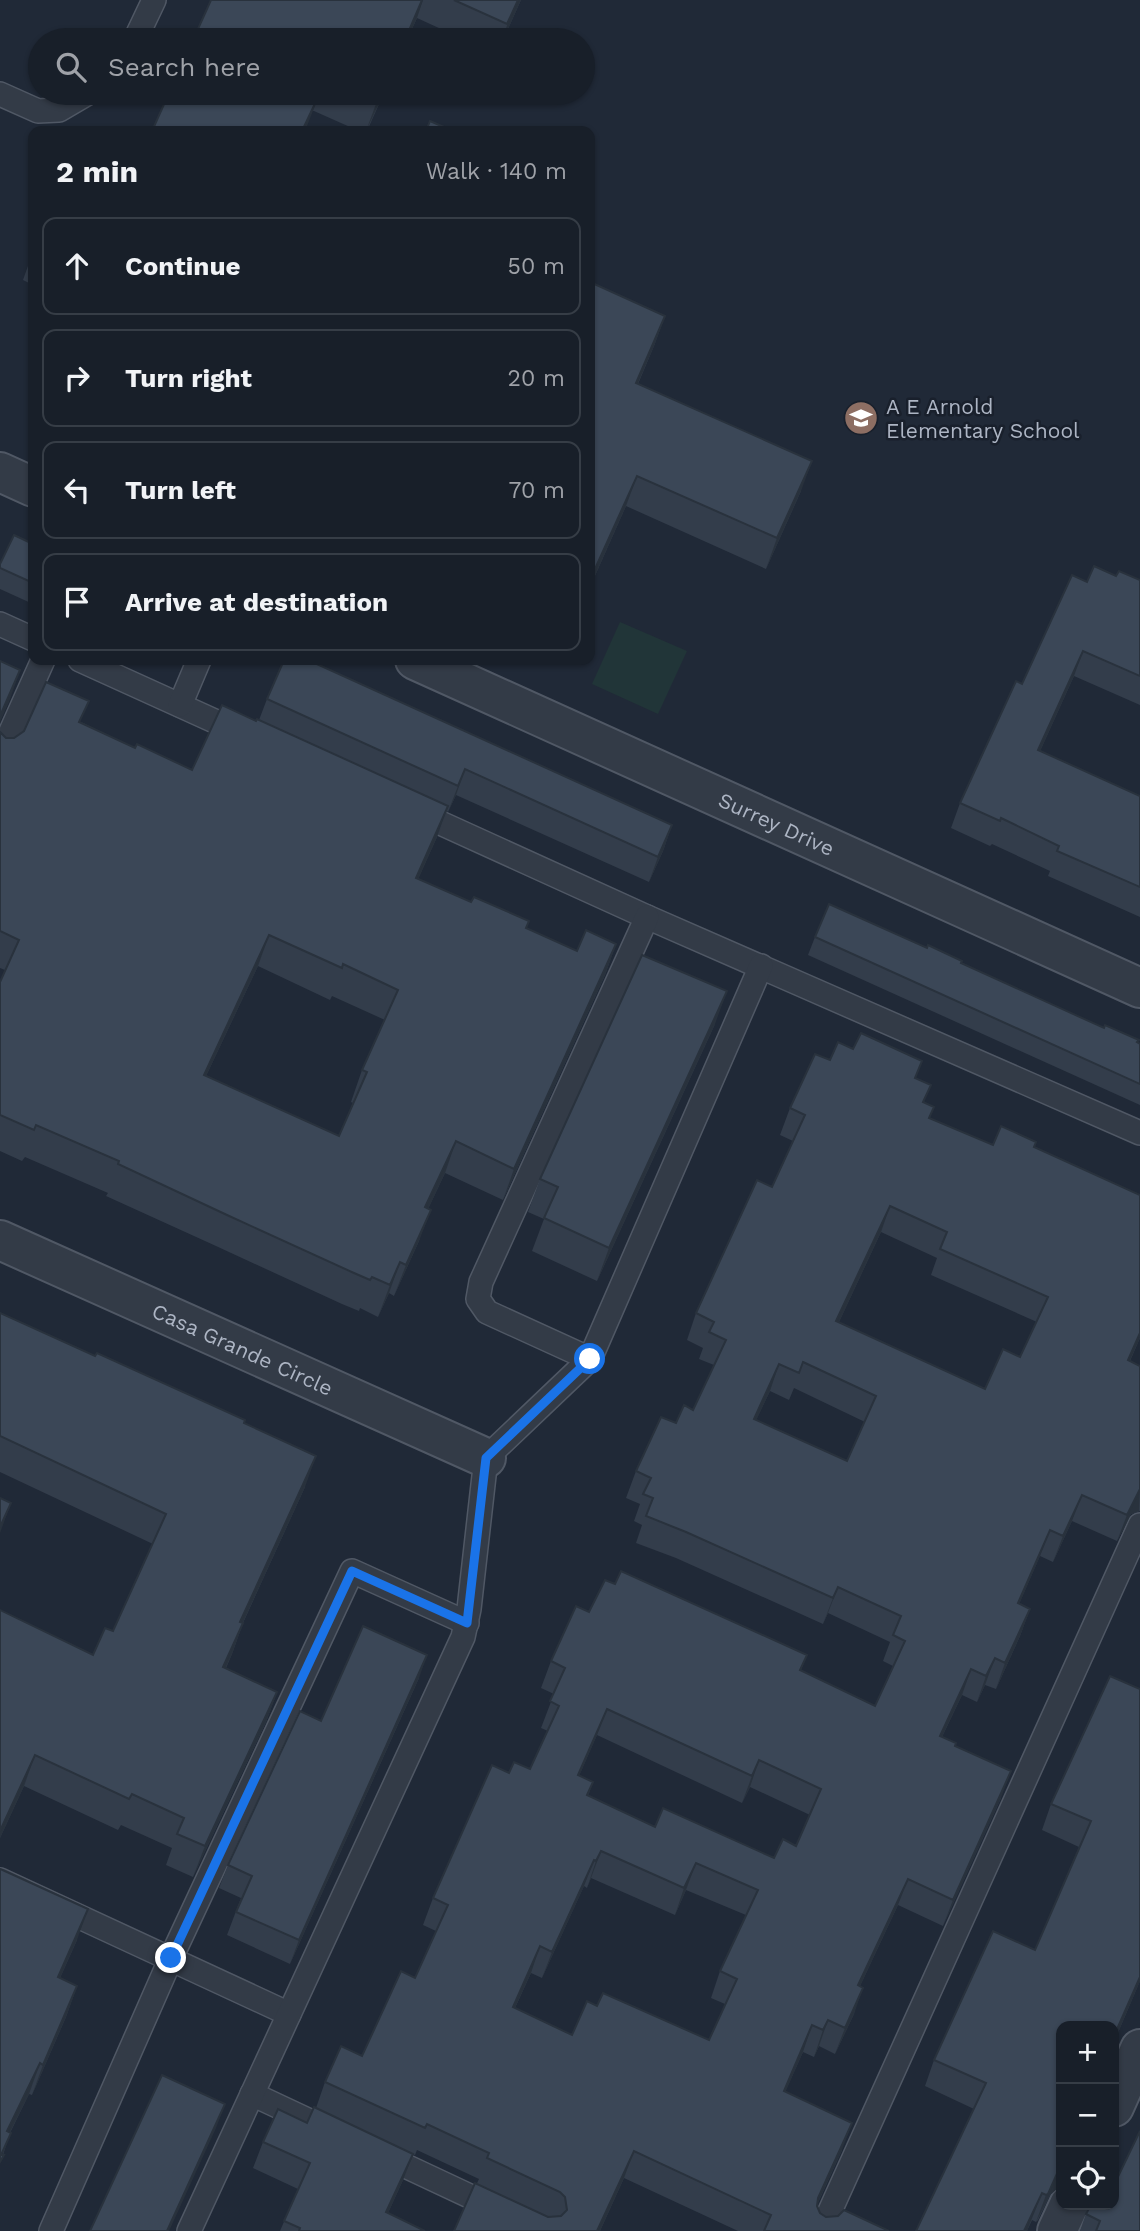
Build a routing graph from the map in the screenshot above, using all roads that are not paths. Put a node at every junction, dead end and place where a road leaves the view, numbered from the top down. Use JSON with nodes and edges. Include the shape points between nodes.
{"nodes":[{"id":1,"x":154,"y":0,"type":"edge"},
{"id":2,"x":141,"y":28,"type":"edge"},
{"id":3,"x":0,"y":94,"type":"edge"},
{"id":4,"x":68,"y":105,"type":"edge"},
{"id":5,"x":0,"y":471,"type":"edge"},
{"id":6,"x":28,"y":484,"type":"edge"},
{"id":7,"x":0,"y":624,"type":"edge"},
{"id":8,"x":28,"y":637,"type":"edge"},
{"id":9,"x":41,"y":665,"type":"edge"},
{"id":10,"x":91,"y":665,"type":"edge"},
{"id":11,"x":197,"y":665,"type":"edge"},
{"id":12,"x":426,"y":665,"type":"edge"},
{"id":13,"x":180,"y":705,"type":"junction"},
{"id":14,"x":268,"y":745,"type":"edge"},
{"id":15,"x":0,"y":756,"type":"edge"},
{"id":16,"x":394,"y":802,"type":"edge"},
{"id":17,"x":647,"y":917,"type":"junction"},
{"id":18,"x":761,"y":966,"type":"junction"},
{"id":19,"x":1140,"y":988,"type":"edge"},
{"id":20,"x":1140,"y":1133,"type":"edge"},
{"id":21,"x":0,"y":1240,"type":"edge"},
{"id":22,"x":590,"y":1359,"type":"junction"},
{"id":23,"x":486,"y":1458,"type":"junction"},
{"id":24,"x":1140,"y":1525,"type":"edge"},
{"id":25,"x":467,"y":1623,"type":"junction"},
{"id":26,"x":0,"y":1880,"type":"edge"},
{"id":27,"x":171,"y":1958,"type":"junction"},
{"id":28,"x":289,"y":2014,"type":"junction"},
{"id":29,"x":1140,"y":2049,"type":"edge"},
{"id":30,"x":252,"y":2094,"type":"junction"},
{"id":31,"x":1119,"y":2096,"type":"edge"},
{"id":32,"x":1067,"y":2210,"type":"edge"},
{"id":33,"x":51,"y":2231,"type":"edge"},
{"id":34,"x":189,"y":2231,"type":"edge"},
{"id":35,"x":544,"y":2231,"type":"edge"},
{"id":36,"x":821,"y":2231,"type":"edge"},
{"id":37,"x":1058,"y":2231,"type":"edge"}],
"edges":[{"from":1,"to":2,"type":"lane"},
{"from":3,"to":4,"type":"lane","via":[[38,111]]},
{"from":5,"to":6,"type":"street"},
{"from":7,"to":8,"type":"lane"},
{"from":9,"to":15,"type":"lane"},
{"from":10,"to":13,"type":"lane"},
{"from":11,"to":13,"type":"lane"},
{"from":12,"to":19,"type":"street","name":"Surrey Drive"},
{"from":13,"to":14,"type":"lane"},
{"from":16,"to":17,"type":"lane"},
{"from":17,"to":18,"type":"lane"},
{"from":17,"to":22,"type":"lane","via":[[481,1282],[478,1298],[487,1312]]},
{"from":18,"to":20,"type":"lane"},
{"from":18,"to":22,"type":"lane"},
{"from":21,"to":23,"type":"street","name":"Casa Grande Circle"},
{"from":22,"to":23,"type":"lane"},
{"from":23,"to":25,"type":"lane"},
{"from":24,"to":36,"type":"lane"},
{"from":25,"to":27,"type":"lane","via":[[352,1571]]},
{"from":25,"to":28,"type":"lane"},
{"from":26,"to":27,"type":"lane"},
{"from":27,"to":28,"type":"lane"},
{"from":27,"to":33,"type":"lane"},
{"from":28,"to":30,"type":"lane"},
{"from":29,"to":31,"type":"street"},
{"from":30,"to":34,"type":"lane"},
{"from":30,"to":35,"type":"lane"},
{"from":32,"to":37,"type":"street"}]}
